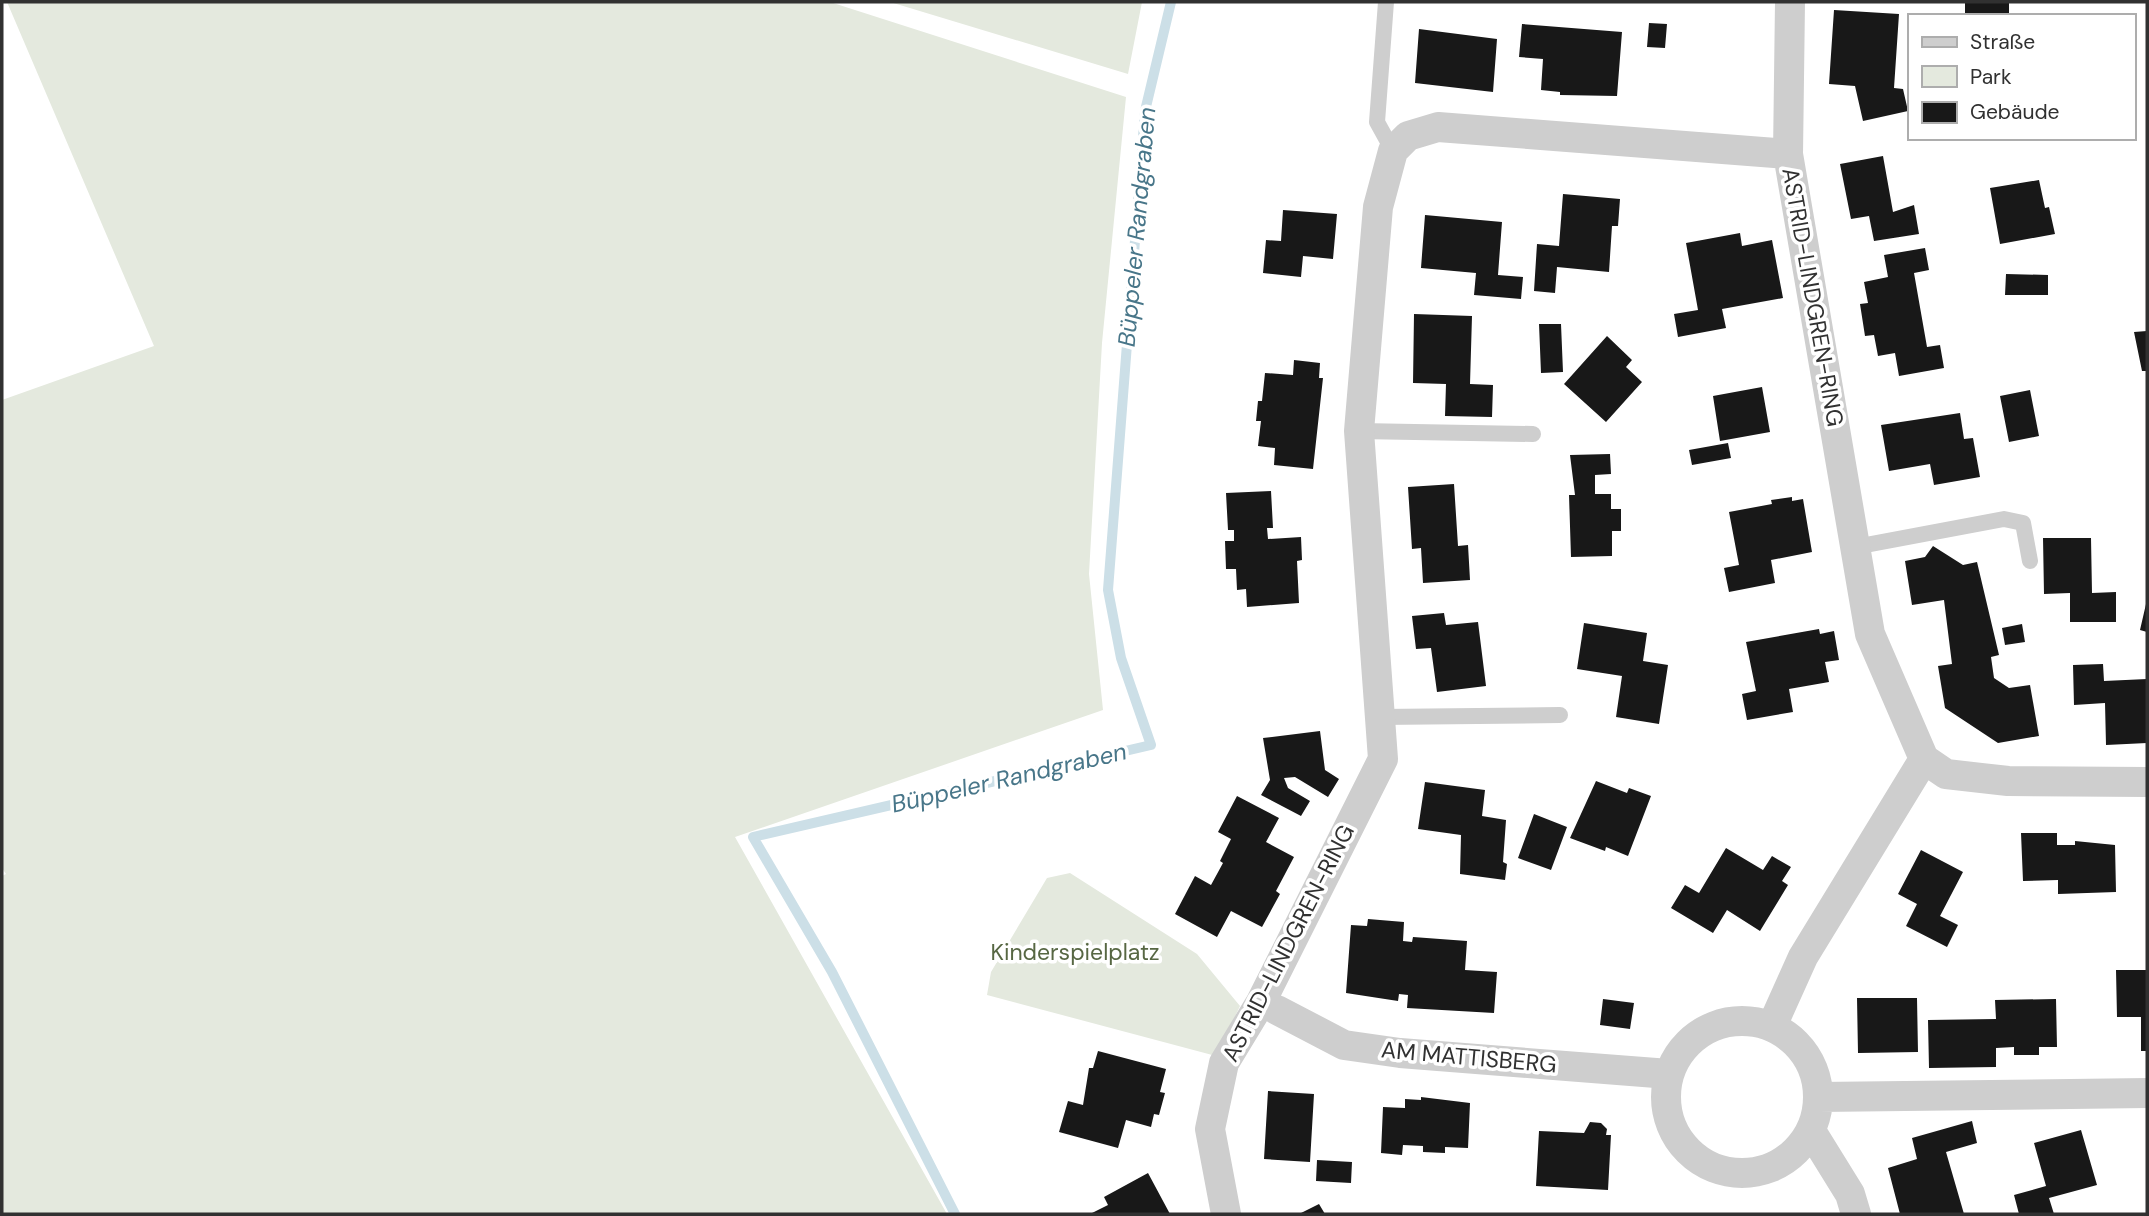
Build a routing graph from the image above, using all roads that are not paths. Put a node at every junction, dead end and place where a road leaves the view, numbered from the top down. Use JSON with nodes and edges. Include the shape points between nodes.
{"nodes":[{"id":1,"x":1386,"y":2,"type":"edge"},
{"id":2,"x":1790,"y":2,"type":"edge"},
{"id":3,"x":1393,"y":151,"type":"junction"},
{"id":4,"x":1788,"y":154,"type":"junction"},
{"id":5,"x":1359,"y":431,"type":"junction"},
{"id":6,"x":1533,"y":434,"type":"dead end"},
{"id":7,"x":1855,"y":547,"type":"junction"},
{"id":8,"x":2030,"y":561,"type":"dead end"},
{"id":9,"x":1559,"y":715,"type":"dead end"},
{"id":10,"x":1380,"y":717,"type":"junction"},
{"id":11,"x":1924,"y":759,"type":"junction"},
{"id":12,"x":2147,"y":782,"type":"edge"},
{"id":13,"x":1277,"y":1010,"type":"dead end"},
{"id":14,"x":1772,"y":1026,"type":"junction"},
{"id":15,"x":1669,"y":1073,"type":"junction"},
{"id":16,"x":2147,"y":1093,"type":"edge"},
{"id":17,"x":1819,"y":1097,"type":"junction"},
{"id":18,"x":1811,"y":1131,"type":"junction"},
{"id":19,"x":1226,"y":1214,"type":"edge"},
{"id":20,"x":1856,"y":1214,"type":"edge"}],
"edges":[{"from":1,"to":3,"type":"lane","via":[[1377,122]]},
{"from":2,"to":4,"type":"street"},
{"from":3,"to":4,"type":"street","name":"ASTRID-LINDGREN-RING","via":[[1408,136],[1438,127]]},
{"from":3,"to":5,"type":"street","name":"ASTRID-LINDGREN-RING","via":[[1378,207]]},
{"from":4,"to":7,"type":"street","name":"ASTRID-LINDGREN-RING"},
{"from":5,"to":6,"type":"lane"},
{"from":5,"to":10,"type":"street","name":"ASTRID-LINDGREN-RING"},
{"from":7,"to":8,"type":"lane","via":[[2004,519],[2023,523]]},
{"from":7,"to":11,"type":"street","name":"ASTRID-LINDGREN-RING","via":[[1870,634]]},
{"from":9,"to":10,"type":"lane"},
{"from":10,"to":19,"type":"street","name":"ASTRID-LINDGREN-RING","via":[[1383,759],[1261,1002],[1224,1063],[1210,1129]]},
{"from":11,"to":12,"type":"street","via":[[1946,774],[2008,781]]},
{"from":11,"to":14,"type":"street","via":[[1803,957]]},
{"from":13,"to":15,"type":"street","name":"AM MATTISBERG","via":[[1344,1045]]},
{"from":14,"to":15,"type":"street","via":[[1741,1020],[1710,1027],[1684,1046]]},
{"from":14,"to":17,"type":"street","via":[[1796,1043],[1813,1068]]},
{"from":15,"to":18,"type":"street","via":[[1666,1112],[1682,1146],[1713,1168],[1751,1174],[1786,1160]]},
{"from":16,"to":17,"type":"street"},
{"from":17,"to":18,"type":"street"},
{"from":18,"to":20,"type":"street","via":[[1850,1194]]}]}
